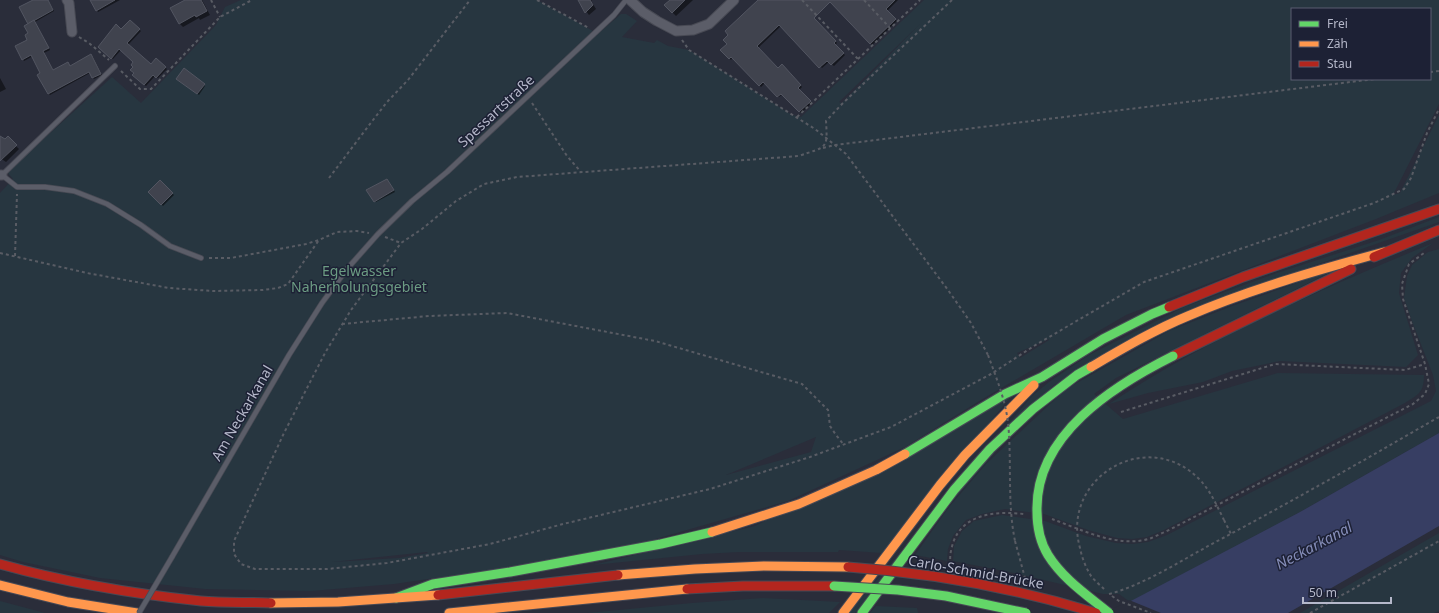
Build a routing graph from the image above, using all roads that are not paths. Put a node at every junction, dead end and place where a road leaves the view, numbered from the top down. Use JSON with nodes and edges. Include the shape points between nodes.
{"nodes":[{"id":1,"x":67,"y":0,"type":"edge"},
{"id":2,"x":626,"y":0,"type":"edge"},
{"id":3,"x":630,"y":0,"type":"edge"},
{"id":4,"x":734,"y":0,"type":"edge"},
{"id":5,"x":72,"y":32,"type":"road end"},
{"id":6,"x":115,"y":66,"type":"road end"},
{"id":7,"x":1,"y":175,"type":"edge"},
{"id":8,"x":1439,"y":209,"type":"edge"},
{"id":9,"x":1439,"y":230,"type":"edge"},
{"id":10,"x":378,"y":234,"type":"joint"},
{"id":11,"x":1384,"y":252,"type":"junction"},
{"id":12,"x":201,"y":258,"type":"road end"},
{"id":13,"x":1042,"y":377,"type":"junction"},
{"id":14,"x":0,"y":564,"type":"edge"},
{"id":15,"x":0,"y":585,"type":"edge"},
{"id":16,"x":396,"y":598,"type":"junction"},
{"id":17,"x":584,"y":599,"type":"junction"},
{"id":18,"x":563,"y":609,"type":"dead end"},
{"id":19,"x":138,"y":613,"type":"edge"},
{"id":20,"x":449,"y":613,"type":"edge"},
{"id":21,"x":843,"y":613,"type":"edge"},
{"id":22,"x":862,"y":613,"type":"edge"},
{"id":23,"x":1026,"y":613,"type":"edge"},
{"id":24,"x":1096,"y":613,"type":"edge"},
{"id":25,"x":1109,"y":613,"type":"edge"}],
"edges":[{"from":1,"to":5,"type":"street"},
{"from":2,"to":10,"type":"lane","name":"Spessartstraße","via":[[596,32]]},
{"from":3,"to":4,"type":"street","via":[[643,12],[676,31],[693,30],[709,24]]},
{"from":6,"to":7,"type":"lane"},
{"from":7,"to":12,"type":"lane","via":[[17,187],[74,191],[106,204],[170,246]]},
{"from":8,"to":13,"type":"highway","via":[[1243,277],[1152,314]]},
{"from":9,"to":11,"type":"highway"},
{"from":10,"to":19,"type":"lane","name":"Am Neckarkanal","bridge":true,"via":[[347,269],[293,348]]},
{"from":11,"to":22,"type":"highway","via":[[1328,267],[1225,301],[1124,347],[1077,375],[1033,409],[990,449],[954,490]]},
{"from":11,"to":25,"type":"highway","bridge":true,"via":[[1126,381],[1103,397],[1063,438],[1048,461],[1039,484],[1036,506],[1038,532],[1047,554],[1064,576]]},
{"from":13,"to":16,"type":"highway","via":[[1005,394],[876,470],[760,517],[661,544],[433,584]]},
{"from":13,"to":21,"type":"highway","via":[[964,455]]},
{"from":14,"to":16,"type":"highway","name":"Carlo-Schmid-Brücke","via":[[84,584],[202,601],[286,603]]},
{"from":15,"to":19,"type":"highway","via":[[46,597]]},
{"from":16,"to":24,"type":"highway","name":"Carlo-Schmid-Brücke","bridge":true,"via":[[695,569],[848,566],[968,582],[1022,593]]},
{"from":17,"to":18,"type":"highway"},
{"from":17,"to":20,"type":"highway","name":"Carlo-Schmid-Brücke"},
{"from":17,"to":23,"type":"highway","name":"Carlo-Schmid-Brücke","bridge":true,"via":[[695,588],[834,586],[946,596]]}]}
